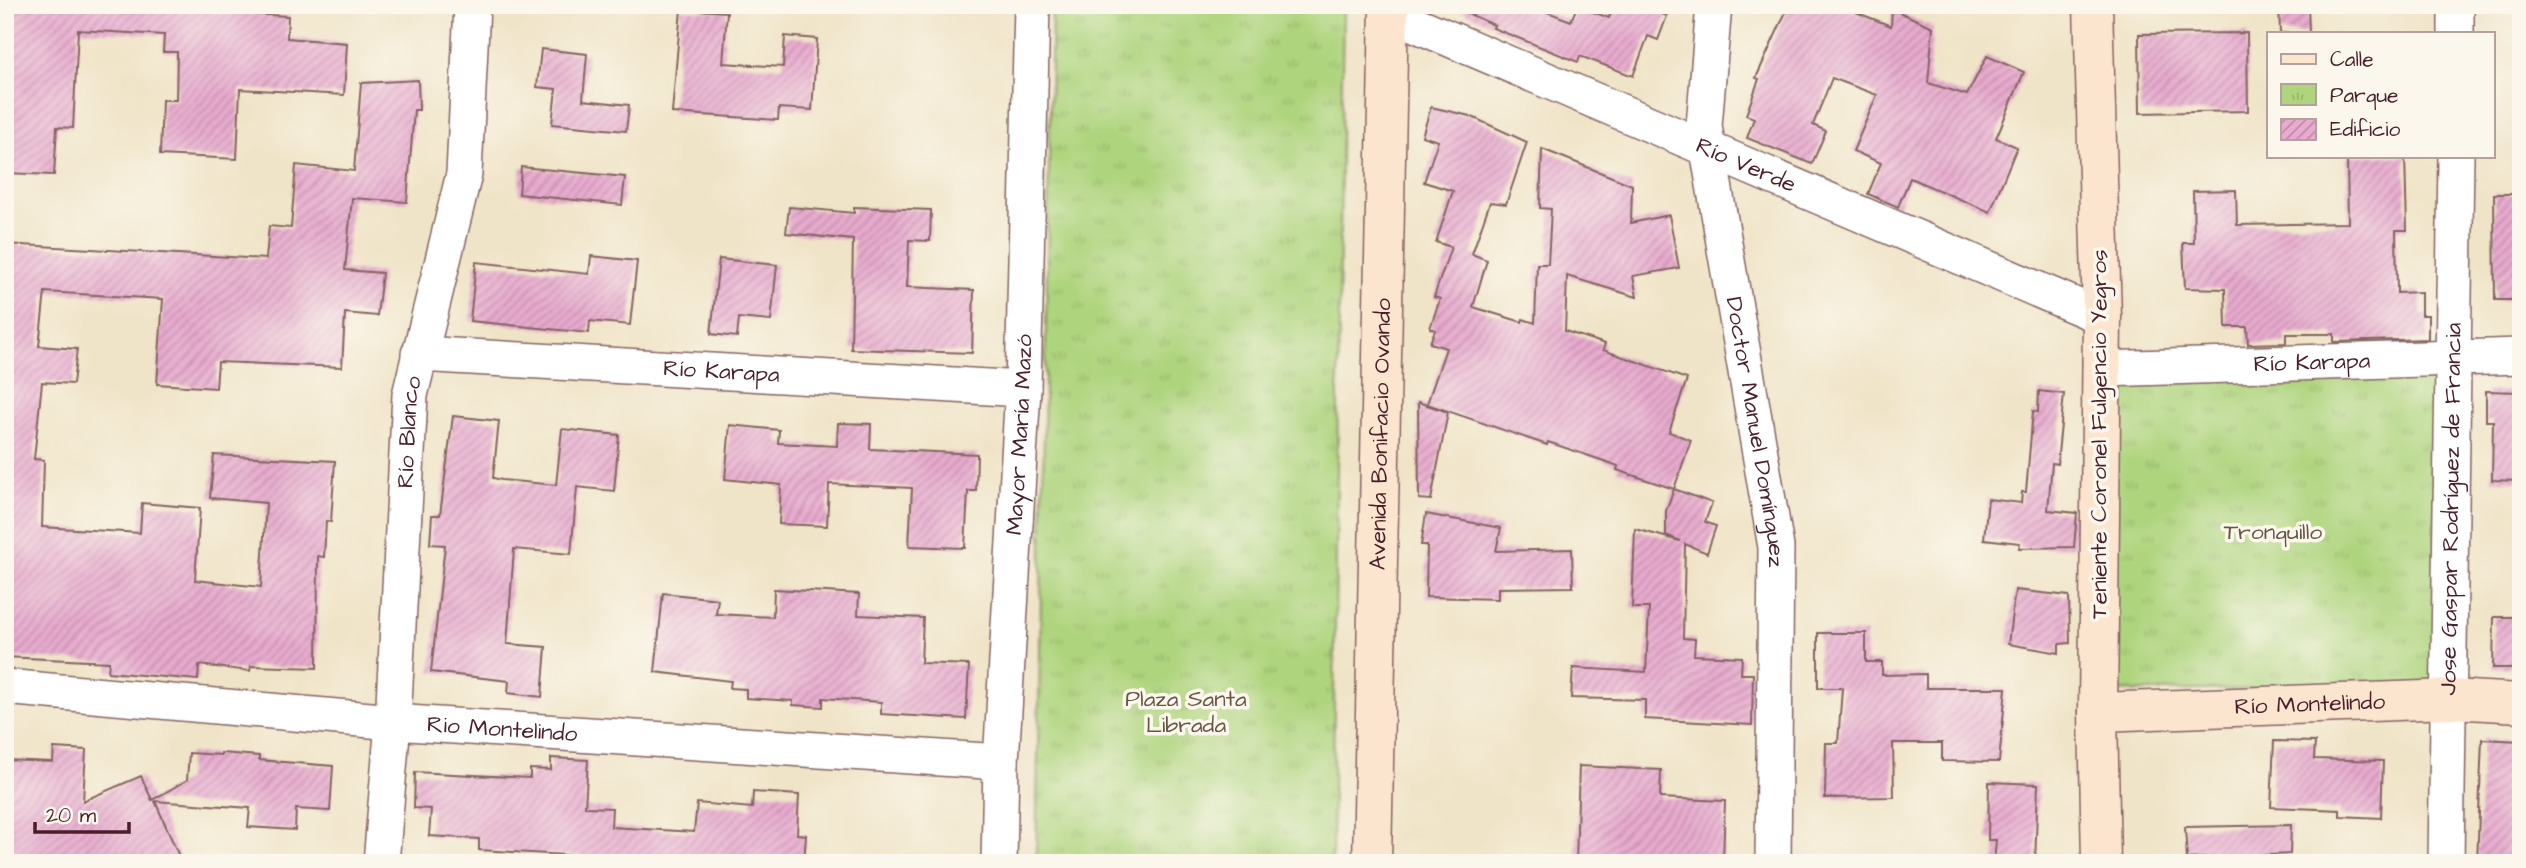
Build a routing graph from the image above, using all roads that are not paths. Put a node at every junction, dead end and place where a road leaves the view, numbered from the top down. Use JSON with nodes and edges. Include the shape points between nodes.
{"nodes":[{"id":1,"x":472,"y":5,"type":"edge"},
{"id":2,"x":1032,"y":5,"type":"edge"},
{"id":3,"x":1714,"y":5,"type":"edge"},
{"id":4,"x":2093,"y":5,"type":"edge"},
{"id":5,"x":2456,"y":5,"type":"edge"},
{"id":6,"x":1389,"y":9,"type":"edge"},
{"id":7,"x":2456,"y":32,"type":"edge"},
{"id":8,"x":1706,"y":150,"type":"junction"},
{"id":9,"x":2456,"y":158,"type":"edge"},
{"id":10,"x":2102,"y":317,"type":"junction"},
{"id":11,"x":419,"y":355,"type":"junction"},
{"id":12,"x":2521,"y":356,"type":"edge"},
{"id":13,"x":2455,"y":357,"type":"junction"},
{"id":14,"x":2102,"y":369,"type":"junction"},
{"id":15,"x":1023,"y":389,"type":"junction"},
{"id":16,"x":5,"y":687,"type":"edge"},
{"id":17,"x":2451,"y":699,"type":"junction"},
{"id":18,"x":2521,"y":704,"type":"edge"},
{"id":19,"x":2098,"y":712,"type":"junction"},
{"id":20,"x":393,"y":722,"type":"junction"},
{"id":21,"x":1001,"y":762,"type":"junction"},
{"id":22,"x":381,"y":863,"type":"edge"},
{"id":23,"x":999,"y":863,"type":"edge"},
{"id":24,"x":1372,"y":863,"type":"edge"},
{"id":25,"x":1773,"y":863,"type":"edge"},
{"id":26,"x":2101,"y":863,"type":"edge"},
{"id":27,"x":2446,"y":863,"type":"edge"}],
"edges":[{"from":1,"to":11,"type":"street","name":"Río Blanco","via":[[464,174]]},
{"from":2,"to":15,"type":"street","name":"Mayor María Mazó"},
{"from":3,"to":8,"type":"street","name":"Doctor Manuel Domínguez","via":[[1703,126]]},
{"from":4,"to":10,"type":"street","name":"Teniente Coronel Fulgencio Yegros"},
{"from":5,"to":7,"type":"street"},
{"from":6,"to":8,"type":"street","name":"Río Verde"},
{"from":6,"to":24,"type":"street","name":"Avenida Bonifacio Ovando"},
{"from":8,"to":10,"type":"street","name":"Río Verde"},
{"from":8,"to":25,"type":"street","name":"Doctor Manuel Domínguez","via":[[1776,547]]},
{"from":9,"to":13,"type":"street","name":"Jose Gaspar Rodríguez de Francia"},
{"from":10,"to":14,"type":"street","name":"Teniente Coronel Fulgencio Yegros"},
{"from":11,"to":15,"type":"street","name":"Río Karapa"},
{"from":11,"to":20,"type":"street","name":"Río Blanco","via":[[410,395]]},
{"from":12,"to":13,"type":"street","name":"Río Karapa"},
{"from":13,"to":14,"type":"street","name":"Río Karapa"},
{"from":13,"to":17,"type":"street","name":"Jose Gaspar Rodríguez de Francia"},
{"from":14,"to":19,"type":"street","name":"Teniente Coronel Fulgencio Yegros"},
{"from":15,"to":21,"type":"street","name":"Mayor María Mazó"},
{"from":16,"to":20,"type":"street","name":"Rio Montelindo"},
{"from":17,"to":18,"type":"street","name":"Río Montelindo"},
{"from":17,"to":19,"type":"street","name":"Río Montelindo"},
{"from":17,"to":27,"type":"street","name":"Jose Gaspar Rodríguez de Francia"},
{"from":19,"to":26,"type":"street","name":"Teniente Coronel Fulgencio Yegros"},
{"from":20,"to":21,"type":"street","name":"Rio Montelindo"},
{"from":20,"to":22,"type":"street","name":"Río Blanco"},
{"from":21,"to":23,"type":"street","name":"Mayor María Mazó"}]}
